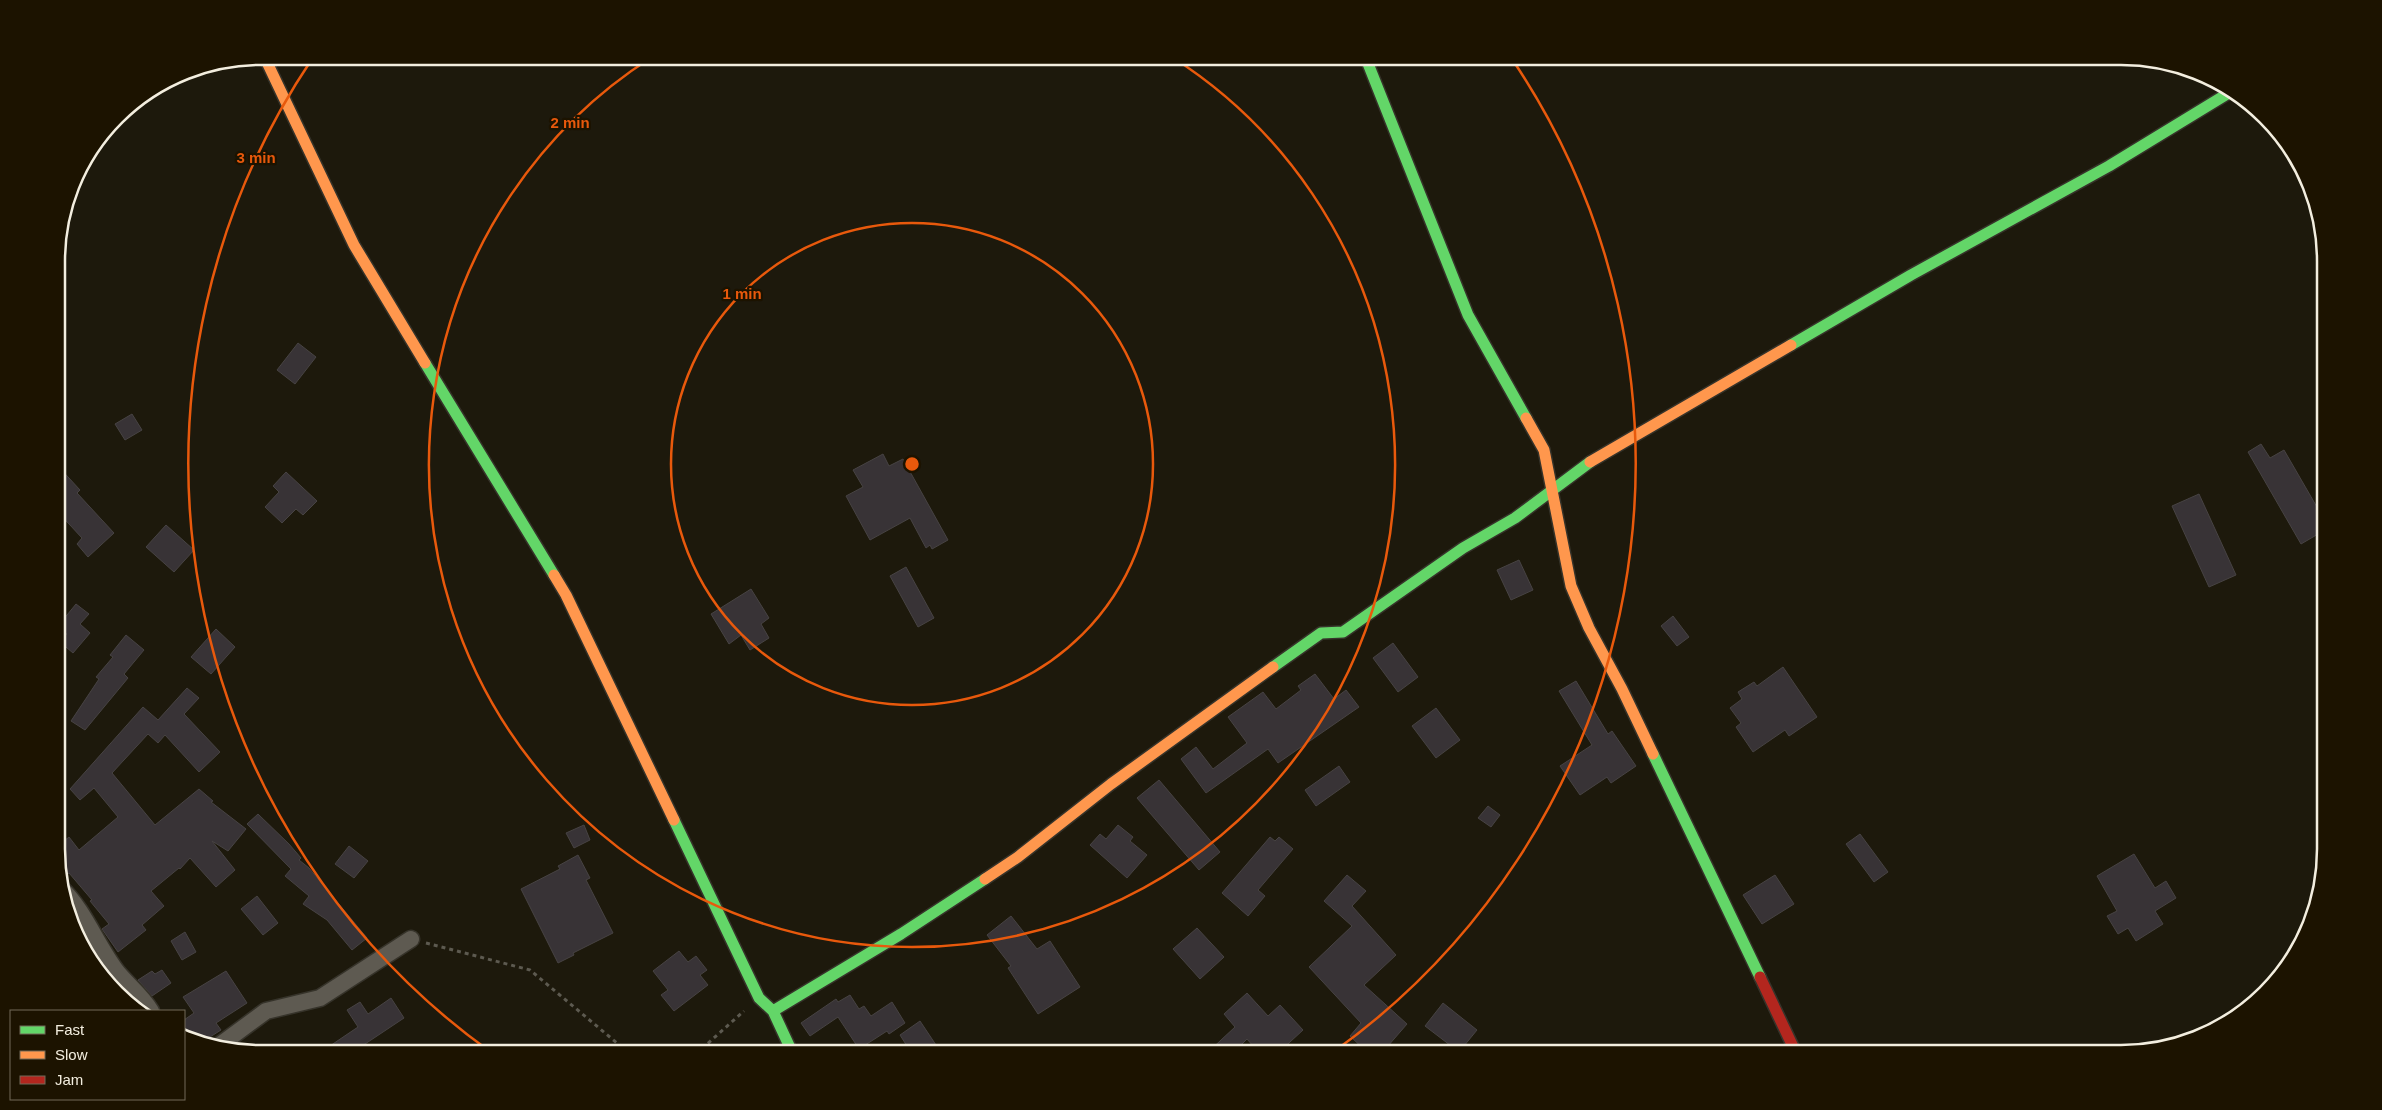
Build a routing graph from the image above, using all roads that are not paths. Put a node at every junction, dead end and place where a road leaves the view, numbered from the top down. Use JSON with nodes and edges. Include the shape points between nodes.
{"nodes":[{"id":1,"x":268,"y":65,"type":"edge"},
{"id":2,"x":1369,"y":65,"type":"edge"},
{"id":3,"x":2225,"y":95,"type":"edge"},
{"id":4,"x":1551,"y":490,"type":"junction"},
{"id":5,"x":71,"y":897,"type":"edge"},
{"id":6,"x":411,"y":939,"type":"road end"},
{"id":7,"x":150,"y":1010,"type":"edge"},
{"id":8,"x":773,"y":1010,"type":"junction"},
{"id":9,"x":226,"y":1041,"type":"edge"},
{"id":10,"x":789,"y":1045,"type":"edge"},
{"id":11,"x":1792,"y":1045,"type":"edge"}],
"edges":[{"from":1,"to":8,"type":"street","via":[[354,245],[566,595],[759,998]]},
{"from":2,"to":4,"type":"street","via":[[1468,314],[1544,450]]},
{"from":3,"to":4,"type":"street","via":[[2109,166],[1911,275],[1593,460]]},
{"from":4,"to":8,"type":"street","via":[[1515,518],[1463,548],[1343,632],[1321,633],[1111,784],[1018,857],[901,934]]},
{"from":4,"to":11,"type":"street","via":[[1571,586],[1585,620],[1622,689]]},
{"from":5,"to":7,"type":"street","via":[[118,973]]},
{"from":6,"to":9,"type":"street","via":[[320,998],[266,1011]]},
{"from":8,"to":10,"type":"street"}]}
